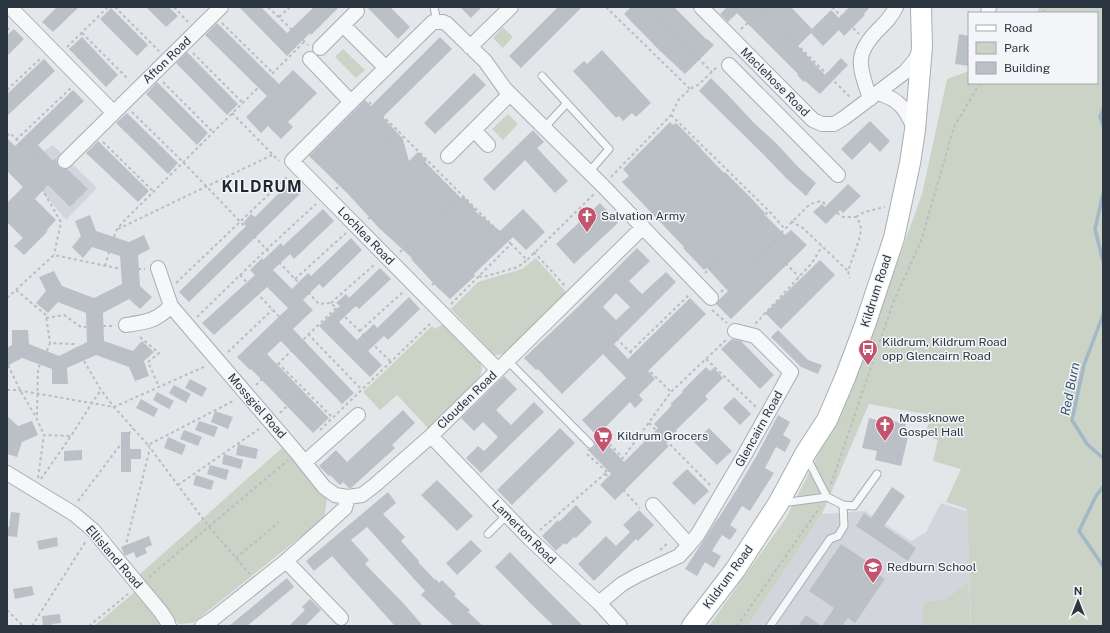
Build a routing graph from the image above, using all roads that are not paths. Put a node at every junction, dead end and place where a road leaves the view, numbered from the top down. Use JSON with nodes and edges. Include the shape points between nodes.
{"nodes":[{"id":1,"x":10,"y":7,"type":"edge"},
{"id":2,"x":434,"y":7,"type":"edge"},
{"id":3,"x":511,"y":7,"type":"edge"},
{"id":4,"x":701,"y":7,"type":"edge"},
{"id":5,"x":896,"y":7,"type":"edge"},
{"id":6,"x":921,"y":7,"type":"edge"},
{"id":7,"x":217,"y":11,"type":"edge"},
{"id":8,"x":357,"y":12,"type":"dead end"},
{"id":9,"x":437,"y":22,"type":"junction"},
{"id":10,"x":343,"y":25,"type":"junction"},
{"id":11,"x":470,"y":47,"type":"junction"},
{"id":12,"x":922,"y":47,"type":"junction"},
{"id":13,"x":320,"y":48,"type":"dead end"},
{"id":14,"x":310,"y":59,"type":"road end"},
{"id":15,"x":728,"y":65,"type":"dead end"},
{"id":16,"x":386,"y":68,"type":"junction"},
{"id":17,"x":542,"y":76,"type":"dead end"},
{"id":18,"x":507,"y":91,"type":"junction"},
{"id":19,"x":786,"y":93,"type":"junction"},
{"id":20,"x":355,"y":98,"type":"junction"},
{"id":21,"x":869,"y":100,"type":"junction"},
{"id":22,"x":567,"y":103,"type":"junction"},
{"id":23,"x":118,"y":108,"type":"junction"},
{"id":24,"x":772,"y":108,"type":"junction"},
{"id":25,"x":544,"y":128,"type":"junction"},
{"id":26,"x":474,"y":130,"type":"junction"},
{"id":27,"x":915,"y":130,"type":"junction"},
{"id":28,"x":488,"y":145,"type":"dead end"},
{"id":29,"x":448,"y":156,"type":"dead end"},
{"id":30,"x":65,"y":161,"type":"road end"},
{"id":31,"x":589,"y":172,"type":"junction"},
{"id":32,"x":838,"y":175,"type":"dead end"},
{"id":33,"x":643,"y":227,"type":"junction"},
{"id":34,"x":158,"y":268,"type":"dead end"},
{"id":35,"x":710,"y":298,"type":"road end"},
{"id":36,"x":171,"y":306,"type":"junction"},
{"id":37,"x":126,"y":325,"type":"road end"},
{"id":38,"x":735,"y":331,"type":"road end"},
{"id":39,"x":502,"y":365,"type":"junction"},
{"id":40,"x":358,"y":415,"type":"dead end"},
{"id":41,"x":431,"y":436,"type":"junction"},
{"id":42,"x":590,"y":444,"type":"road end"},
{"id":43,"x":806,"y":454,"type":"junction"},
{"id":44,"x":301,"y":457,"type":"junction"},
{"id":45,"x":7,"y":473,"type":"edge"},
{"id":46,"x":877,"y":474,"type":"dead end"},
{"id":47,"x":348,"y":497,"type":"junction"},
{"id":48,"x":827,"y":497,"type":"junction"},
{"id":49,"x":778,"y":504,"type":"junction"},
{"id":50,"x":843,"y":505,"type":"junction"},
{"id":51,"x":648,"y":508,"type":"road end"},
{"id":52,"x":507,"y":516,"type":"junction"},
{"id":53,"x":488,"y":534,"type":"dead end"},
{"id":54,"x":689,"y":545,"type":"junction"},
{"id":55,"x":286,"y":562,"type":"junction"},
{"id":56,"x":599,"y":603,"type":"junction"},
{"id":57,"x":341,"y":618,"type":"dead end"},
{"id":58,"x":169,"y":626,"type":"edge"},
{"id":59,"x":202,"y":626,"type":"edge"},
{"id":60,"x":620,"y":626,"type":"edge"},
{"id":61,"x":692,"y":626,"type":"edge"},
{"id":62,"x":770,"y":626,"type":"edge"}],
"edges":[{"from":1,"to":23,"type":"street","via":[[80,79]]},
{"from":2,"to":9,"type":"lane"},
{"from":3,"to":11,"type":"street"},
{"from":4,"to":19,"type":"street","name":"Maclehose Road"},
{"from":5,"to":21,"type":"street","via":[[892,17],[868,41],[861,53],[860,67]]},
{"from":6,"to":12,"type":"street","name":"Kildrum Road"},
{"from":7,"to":23,"type":"street","name":"Afton Road"},
{"from":8,"to":10,"type":"street"},
{"from":9,"to":11,"type":"street","via":[[447,24]]},
{"from":9,"to":16,"type":"street","via":[[429,25]]},
{"from":10,"to":13,"type":"street"},
{"from":10,"to":16,"type":"street"},
{"from":11,"to":18,"type":"street","via":[[485,61]]},
{"from":12,"to":21,"type":"street","name":"Maclehose Road","via":[[905,72]]},
{"from":12,"to":27,"type":"street","name":"Kildrum Road"},
{"from":14,"to":20,"type":"street"},
{"from":15,"to":24,"type":"street"},
{"from":16,"to":20,"type":"street"},
{"from":17,"to":22,"type":"lane"},
{"from":18,"to":25,"type":"street"},
{"from":18,"to":26,"type":"street"},
{"from":19,"to":21,"type":"street","name":"Maclehose Road","via":[[813,120],[822,124],[834,124]]},
{"from":19,"to":24,"type":"street"},
{"from":20,"to":39,"type":"street","name":"Lochlea Road","via":[[292,161],[442,313]]},
{"from":21,"to":27,"type":"street","via":[[886,96],[899,102]]},
{"from":22,"to":25,"type":"lane"},
{"from":22,"to":31,"type":"lane","via":[[610,150]]},
{"from":23,"to":30,"type":"street","name":"Afton Road"},
{"from":24,"to":32,"type":"street"},
{"from":25,"to":31,"type":"street"},
{"from":26,"to":28,"type":"street"},
{"from":26,"to":29,"type":"street"},
{"from":27,"to":43,"type":"street","name":"Kildrum Road","via":[[902,204],[882,275],[853,358],[827,420]]},
{"from":31,"to":33,"type":"street"},
{"from":33,"to":35,"type":"street"},
{"from":33,"to":39,"type":"street","name":"Clouden Road"},
{"from":34,"to":36,"type":"street","name":"Mossgiel Road"},
{"from":36,"to":37,"type":"street","via":[[154,319]]},
{"from":36,"to":44,"type":"street","name":"Mossgiel Road"},
{"from":38,"to":54,"type":"street","name":"Glencairn Road","via":[[755,336],[790,372],[721,496]]},
{"from":39,"to":41,"type":"street","name":"Clouden Road"},
{"from":39,"to":42,"type":"lane"},
{"from":40,"to":44,"type":"street"},
{"from":41,"to":47,"type":"street","name":"Clouden Road","via":[[375,485],[362,494]]},
{"from":41,"to":52,"type":"street","name":"Lamerton Road"},
{"from":43,"to":48,"type":"lane"},
{"from":43,"to":49,"type":"street","name":"Kildrum Road"},
{"from":44,"to":47,"type":"street","name":"Mossgiel Road","via":[[324,487],[335,494]]},
{"from":45,"to":58,"type":"street","name":"Ellisland Road","via":[[70,512],[93,530],[161,612]]},
{"from":46,"to":50,"type":"lane","via":[[854,506]]},
{"from":47,"to":55,"type":"street","via":[[345,508]]},
{"from":48,"to":49,"type":"lane"},
{"from":48,"to":50,"type":"lane"},
{"from":49,"to":61,"type":"street","name":"Kildrum Road","via":[[735,570]]},
{"from":50,"to":62,"type":"lane","via":[[844,526],[838,536],[830,539]]},
{"from":51,"to":54,"type":"street"},
{"from":52,"to":53,"type":"lane"},
{"from":52,"to":56,"type":"street","name":"Lamerton Road"},
{"from":54,"to":56,"type":"street","name":"Glencairn Road","via":[[679,556],[622,584]]},
{"from":55,"to":57,"type":"street"},
{"from":55,"to":59,"type":"street"},
{"from":56,"to":60,"type":"street","name":"Lamerton Road"}]}
